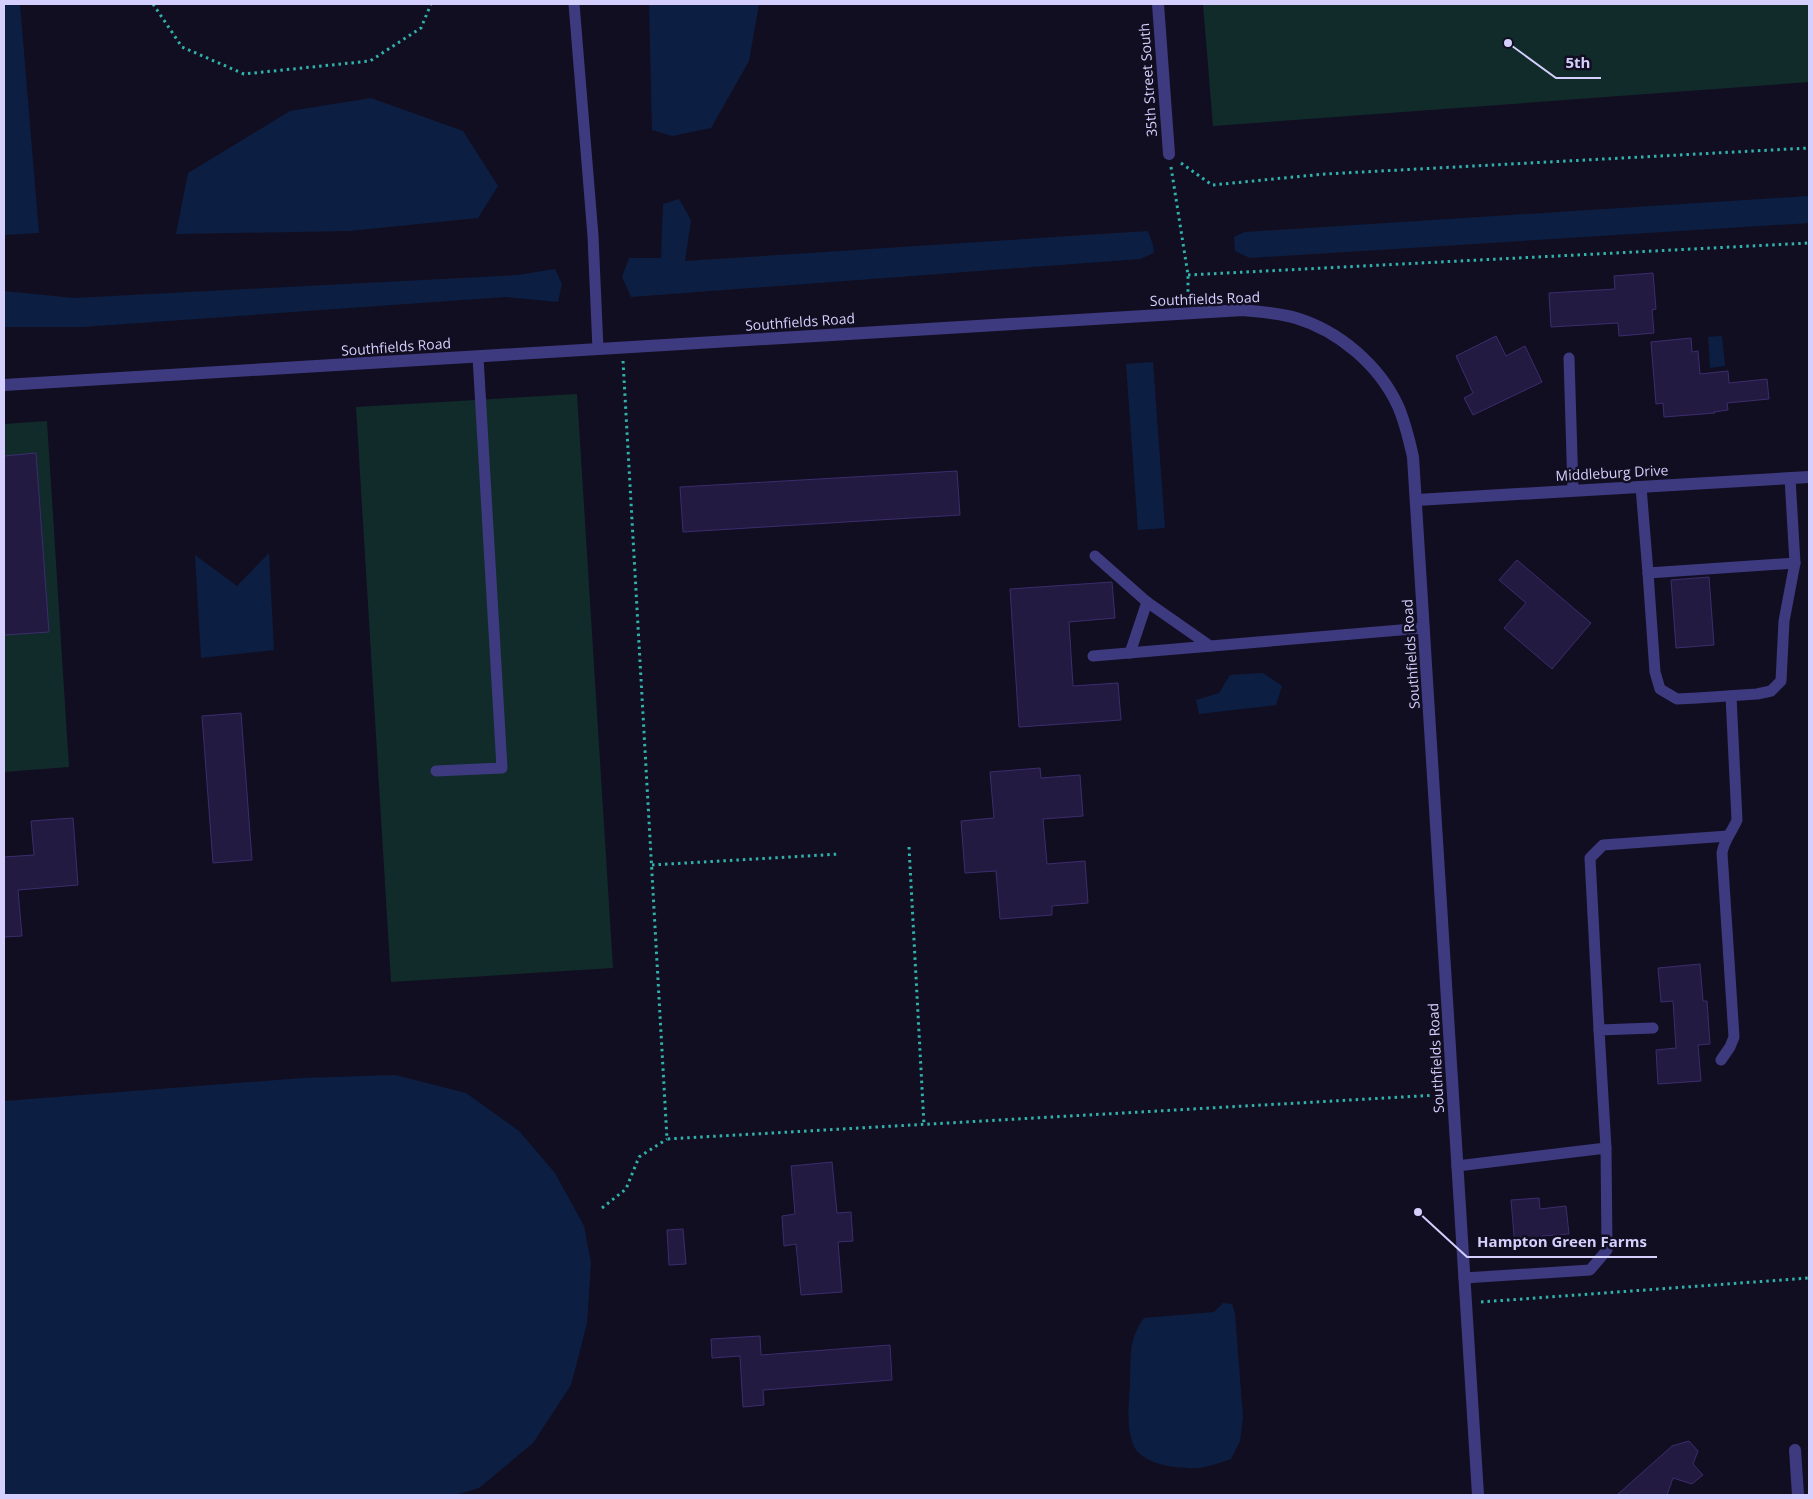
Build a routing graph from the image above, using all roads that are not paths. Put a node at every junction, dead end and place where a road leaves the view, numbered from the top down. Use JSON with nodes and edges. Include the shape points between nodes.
{"nodes":[{"id":1,"x":574,"y":4,"type":"edge"},
{"id":2,"x":1158,"y":4,"type":"edge"},
{"id":3,"x":1169,"y":154,"type":"road end"},
{"id":4,"x":598,"y":349,"type":"junction"},
{"id":5,"x":478,"y":357,"type":"junction"},
{"id":6,"x":1569,"y":358,"type":"dead end"},
{"id":7,"x":4,"y":385,"type":"edge"},
{"id":8,"x":1809,"y":477,"type":"edge"},
{"id":9,"x":1790,"y":478,"type":"junction"},
{"id":10,"x":1641,"y":487,"type":"junction"},
{"id":11,"x":1573,"y":490,"type":"junction"},
{"id":12,"x":1417,"y":500,"type":"junction"},
{"id":13,"x":1095,"y":556,"type":"dead end"},
{"id":14,"x":1795,"y":562,"type":"junction"},
{"id":15,"x":1648,"y":573,"type":"junction"},
{"id":16,"x":1147,"y":602,"type":"junction"},
{"id":17,"x":1424,"y":628,"type":"junction"},
{"id":18,"x":1210,"y":646,"type":"junction"},
{"id":19,"x":1130,"y":653,"type":"junction"},
{"id":20,"x":1093,"y":656,"type":"dead end"},
{"id":21,"x":1731,"y":696,"type":"junction"},
{"id":22,"x":436,"y":771,"type":"dead end"},
{"id":23,"x":1728,"y":836,"type":"junction"},
{"id":24,"x":1653,"y":1028,"type":"dead end"},
{"id":25,"x":1599,"y":1030,"type":"junction"},
{"id":26,"x":1721,"y":1060,"type":"dead end"},
{"id":27,"x":1606,"y":1148,"type":"junction"},
{"id":28,"x":1457,"y":1166,"type":"junction"},
{"id":29,"x":1464,"y":1278,"type":"junction"},
{"id":30,"x":1795,"y":1450,"type":"dead end"},
{"id":31,"x":1478,"y":1495,"type":"edge"},
{"id":32,"x":1798,"y":1495,"type":"edge"}],
"edges":[{"from":1,"to":4,"type":"lane","via":[[593,236]]},
{"from":2,"to":3,"type":"street","name":"35th Street South"},
{"from":4,"to":5,"type":"street","name":"Southfields Road"},
{"from":4,"to":12,"type":"street","name":"Southfields Road","via":[[1188,313],[1270,312],[1314,325],[1344,343],[1366,361],[1383,382],[1407,430]]},
{"from":5,"to":7,"type":"street","name":"Southfields Road"},
{"from":5,"to":22,"type":"lane","via":[[502,768]]},
{"from":6,"to":11,"type":"lane"},
{"from":8,"to":9,"type":"street","name":"Middleburg Drive"},
{"from":9,"to":10,"type":"street","name":"Middleburg Drive"},
{"from":9,"to":14,"type":"lane"},
{"from":10,"to":11,"type":"street","name":"Middleburg Drive"},
{"from":10,"to":15,"type":"lane"},
{"from":11,"to":12,"type":"street","name":"Middleburg Drive"},
{"from":12,"to":17,"type":"street","name":"Southfields Road"},
{"from":13,"to":16,"type":"lane"},
{"from":14,"to":15,"type":"lane"},
{"from":14,"to":21,"type":"lane","via":[[1784,621],[1781,681],[1771,691]]},
{"from":15,"to":21,"type":"lane","via":[[1655,672],[1660,689],[1677,699]]},
{"from":16,"to":18,"type":"lane"},
{"from":16,"to":19,"type":"lane"},
{"from":17,"to":18,"type":"lane"},
{"from":17,"to":28,"type":"street","name":"Southfields Road"},
{"from":18,"to":19,"type":"lane"},
{"from":19,"to":20,"type":"lane"},
{"from":21,"to":23,"type":"lane","via":[[1737,820]]},
{"from":23,"to":25,"type":"lane","via":[[1603,845],[1590,858]]},
{"from":23,"to":26,"type":"lane","via":[[1722,853],[1734,1037]]},
{"from":24,"to":25,"type":"lane"},
{"from":25,"to":27,"type":"lane"},
{"from":27,"to":28,"type":"lane"},
{"from":27,"to":29,"type":"lane","via":[[1608,1250],[1590,1270]]},
{"from":28,"to":29,"type":"street","name":"Southfields Road"},
{"from":29,"to":31,"type":"street","name":"Southfields Road"},
{"from":30,"to":32,"type":"street"}]}
